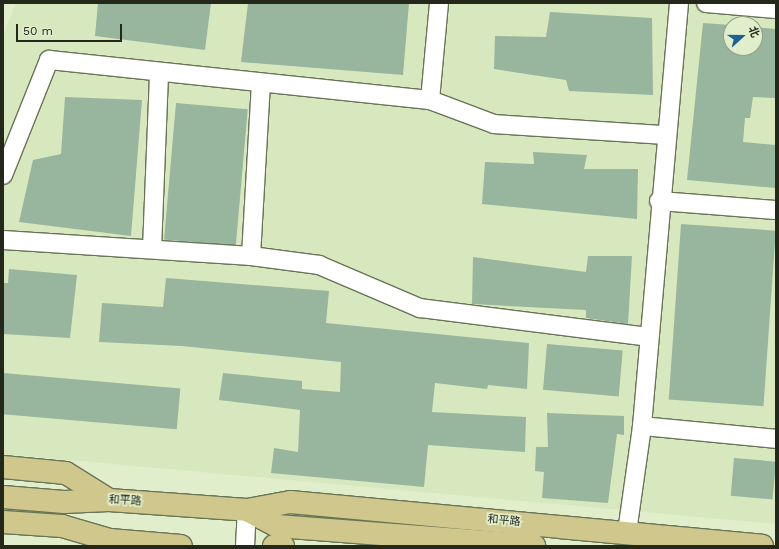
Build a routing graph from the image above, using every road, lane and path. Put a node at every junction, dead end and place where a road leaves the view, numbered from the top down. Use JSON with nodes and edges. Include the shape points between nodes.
{"nodes":[{"id":1,"x":439,"y":3,"type":"edge"},
{"id":2,"x":679,"y":3,"type":"edge"},
{"id":3,"x":706,"y":3,"type":"edge"},
{"id":4,"x":776,"y":10,"type":"edge"},
{"id":5,"x":159,"y":72,"type":"junction"},
{"id":6,"x":262,"y":83,"type":"junction"},
{"id":7,"x":430,"y":100,"type":"junction"},
{"id":8,"x":665,"y":135,"type":"junction"},
{"id":9,"x":3,"y":175,"type":"edge"},
{"id":10,"x":659,"y":201,"type":"junction"},
{"id":11,"x":776,"y":210,"type":"edge"},
{"id":12,"x":3,"y":240,"type":"edge"},
{"id":13,"x":152,"y":249,"type":"junction"},
{"id":14,"x":251,"y":256,"type":"junction"},
{"id":15,"x":649,"y":337,"type":"junction"},
{"id":16,"x":642,"y":426,"type":"junction"},
{"id":17,"x":776,"y":439,"type":"edge"},
{"id":18,"x":3,"y":467,"type":"edge"},
{"id":19,"x":3,"y":481,"type":"edge"},
{"id":20,"x":3,"y":497,"type":"edge"},
{"id":21,"x":109,"y":500,"type":"junction"},
{"id":22,"x":247,"y":510,"type":"junction"},
{"id":23,"x":3,"y":522,"type":"edge"},
{"id":24,"x":627,"y":532,"type":"junction"},
{"id":25,"x":3,"y":535,"type":"edge"},
{"id":26,"x":102,"y":543,"type":"edge"},
{"id":27,"x":181,"y":546,"type":"edge"},
{"id":28,"x":245,"y":546,"type":"edge"},
{"id":29,"x":274,"y":546,"type":"edge"},
{"id":30,"x":283,"y":546,"type":"edge"},
{"id":31,"x":534,"y":546,"type":"edge"},
{"id":32,"x":762,"y":546,"type":"edge"}],
"edges":[{"from":1,"to":7,"type":"street"},
{"from":2,"to":8,"type":"street"},
{"from":3,"to":4,"type":"street"},
{"from":5,"to":6,"type":"street"},
{"from":5,"to":9,"type":"street","via":[[49,60]]},
{"from":5,"to":13,"type":"street"},
{"from":6,"to":7,"type":"street"},
{"from":6,"to":14,"type":"street"},
{"from":7,"to":8,"type":"street","via":[[494,124]]},
{"from":8,"to":10,"type":"street"},
{"from":10,"to":11,"type":"street"},
{"from":10,"to":15,"type":"street"},
{"from":12,"to":13,"type":"street"},
{"from":13,"to":14,"type":"street"},
{"from":14,"to":15,"type":"street","via":[[319,266],[420,308]]},
{"from":15,"to":16,"type":"street"},
{"from":16,"to":17,"type":"street"},
{"from":16,"to":24,"type":"street"},
{"from":18,"to":21,"type":"main road","via":[[66,473]]},
{"from":19,"to":21,"type":"main road","via":[[64,486]]},
{"from":20,"to":21,"type":"main road","name":"和平路","via":[[64,502]]},
{"from":21,"to":22,"type":"main road","name":"和平路"},
{"from":22,"to":24,"type":"main road","name":"和平路","via":[[290,502]]},
{"from":22,"to":28,"type":"street"},
{"from":22,"to":31,"type":"main road","name":"和平路","via":[[277,526]]},
{"from":23,"to":26,"type":"main road","via":[[62,526]]},
{"from":24,"to":32,"type":"main road","name":"和平路"},
{"from":25,"to":26,"type":"main road"},
{"from":26,"to":27,"type":"main road"},
{"from":29,"to":30,"type":"main road"}]}
